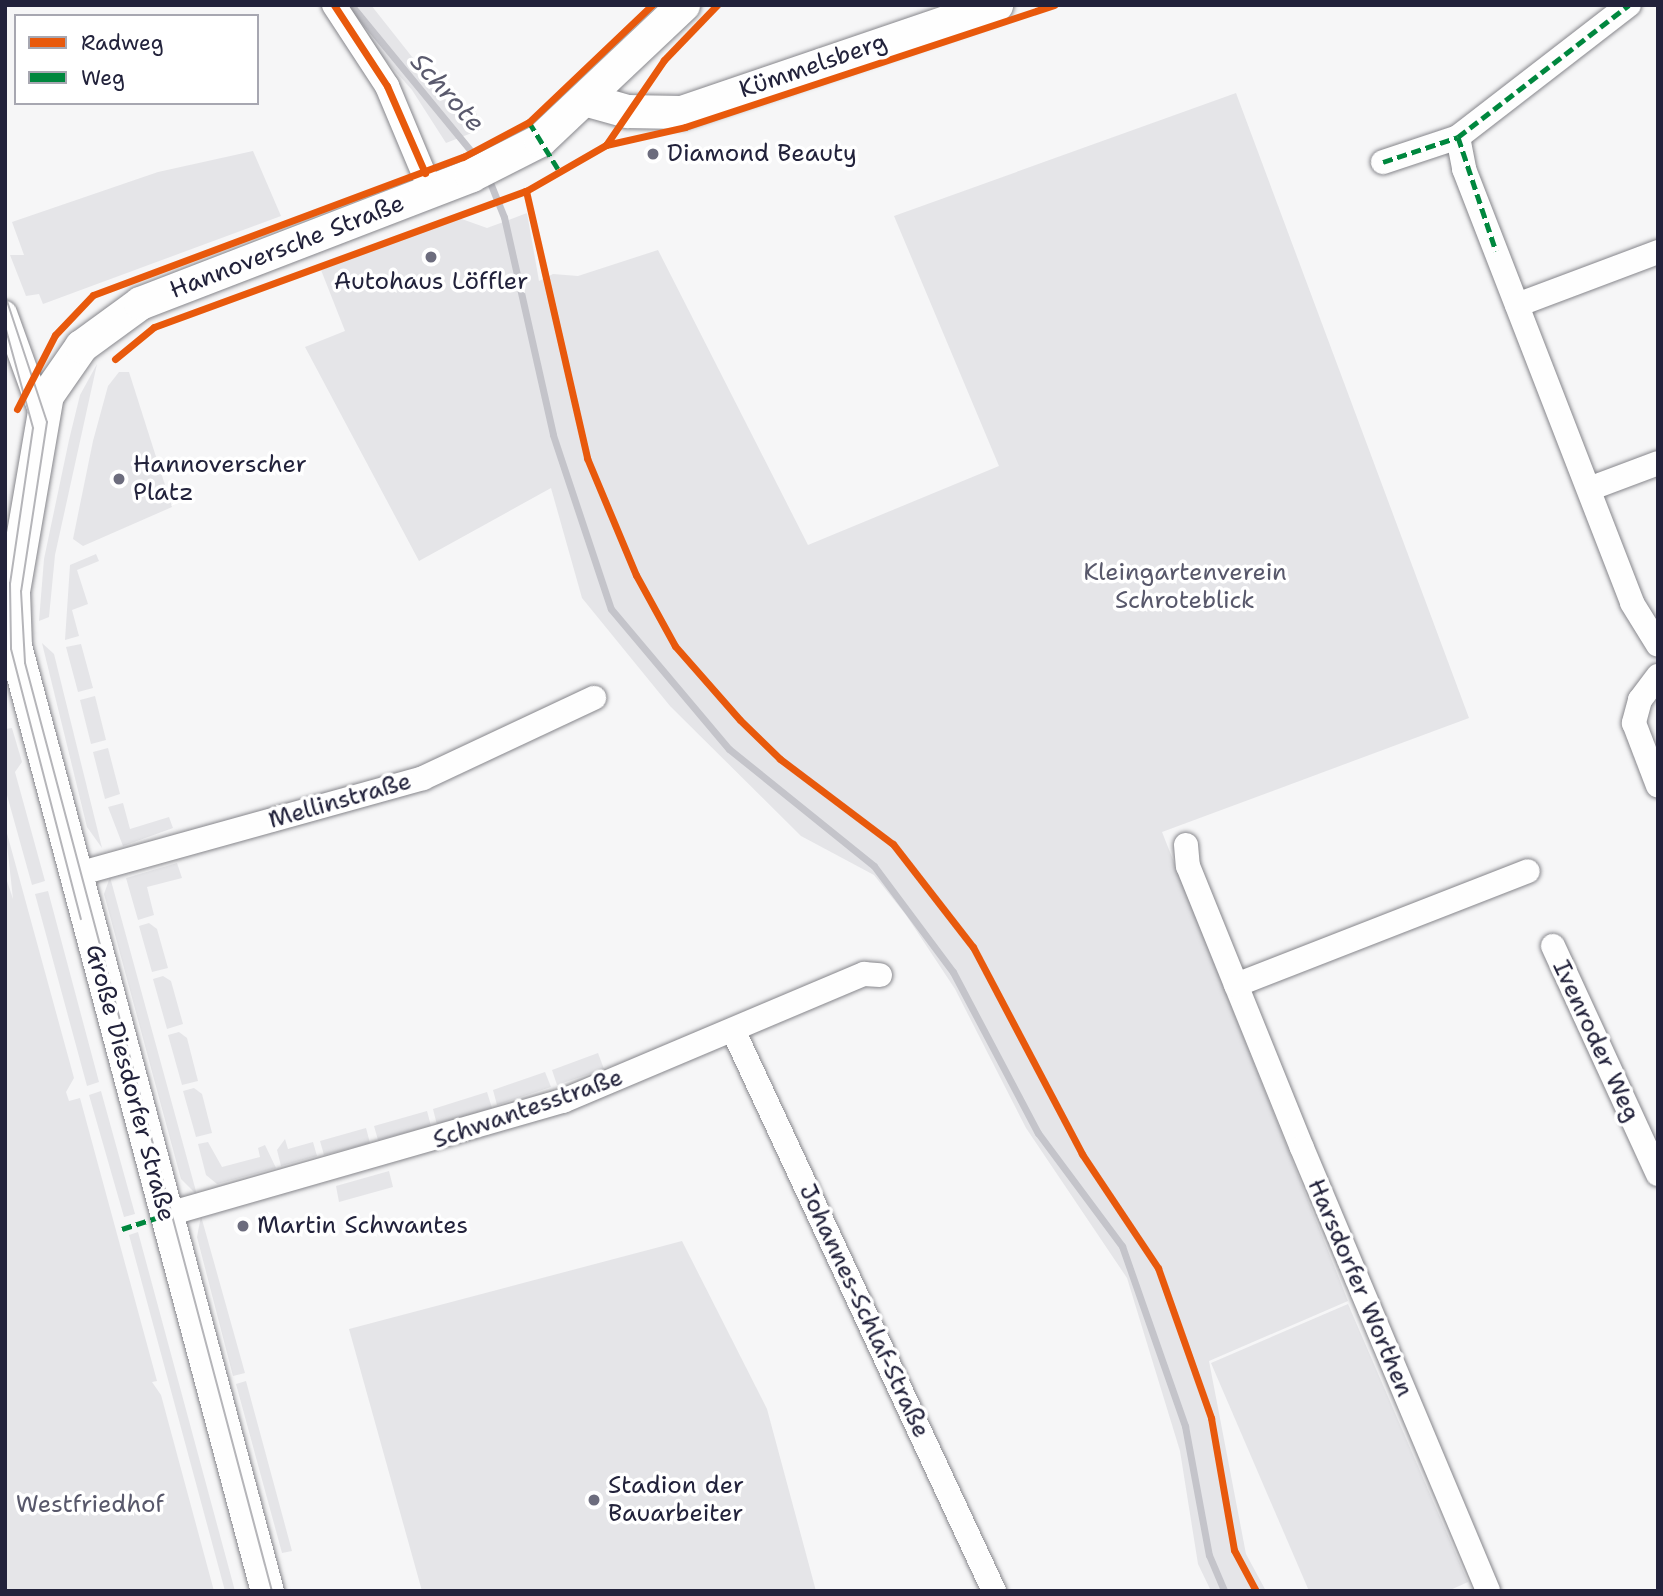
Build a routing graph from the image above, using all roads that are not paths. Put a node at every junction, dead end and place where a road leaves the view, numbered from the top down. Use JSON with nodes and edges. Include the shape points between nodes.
{"nodes":[{"id":1,"x":334,"y":5,"type":"edge"},
{"id":2,"x":682,"y":5,"type":"edge"},
{"id":3,"x":996,"y":5,"type":"edge"},
{"id":4,"x":1629,"y":5,"type":"edge"},
{"id":5,"x":961,"y":10,"type":"edge"},
{"id":6,"x":588,"y":100,"type":"junction"},
{"id":7,"x":1458,"y":137,"type":"junction"},
{"id":8,"x":1382,"y":162,"type":"dead end"},
{"id":9,"x":431,"y":191,"type":"junction"},
{"id":10,"x":1658,"y":252,"type":"edge"},
{"id":11,"x":1517,"y":305,"type":"junction"},
{"id":12,"x":5,"y":313,"type":"edge"},
{"id":13,"x":43,"y":421,"type":"junction"},
{"id":14,"x":1658,"y":463,"type":"edge"},
{"id":15,"x":1589,"y":489,"type":"junction"},
{"id":16,"x":10,"y":572,"type":"edge"},
{"id":17,"x":1658,"y":645,"type":"edge"},
{"id":18,"x":1658,"y":676,"type":"edge"},
{"id":19,"x":594,"y":698,"type":"dead end"},
{"id":20,"x":1658,"y":786,"type":"edge"},
{"id":21,"x":1186,"y":845,"type":"dead end"},
{"id":22,"x":1528,"y":871,"type":"dead end"},
{"id":23,"x":74,"y":875,"type":"junction"},
{"id":24,"x":1553,"y":947,"type":"dead end"},
{"id":25,"x":880,"y":975,"type":"dead end"},
{"id":26,"x":1236,"y":985,"type":"junction"},
{"id":27,"x":733,"y":1030,"type":"junction"},
{"id":28,"x":1658,"y":1174,"type":"edge"},
{"id":29,"x":165,"y":1215,"type":"junction"},
{"id":30,"x":267,"y":1591,"type":"edge"},
{"id":31,"x":995,"y":1591,"type":"edge"},
{"id":32,"x":1488,"y":1591,"type":"edge"}],
"edges":[{"from":1,"to":9,"type":"street","via":[[387,86]]},
{"from":2,"to":6,"type":"main road","name":"Hannoversche Straße"},
{"from":3,"to":5,"type":"main road","name":"Kümmelsberg"},
{"from":4,"to":7,"type":"street"},
{"from":5,"to":6,"type":"main road","name":"Kümmelsberg","via":[[681,111],[628,111]]},
{"from":6,"to":9,"type":"main road","name":"Hannoversche Straße","via":[[501,162]]},
{"from":7,"to":8,"type":"street"},
{"from":7,"to":11,"type":"street","via":[[1461,161]]},
{"from":9,"to":13,"type":"main road","name":"Hannoversche Straße","via":[[127,311],[73,355],[47,395]]},
{"from":10,"to":11,"type":"street"},
{"from":11,"to":15,"type":"street"},
{"from":12,"to":13,"type":"street"},
{"from":13,"to":16,"type":"main road","name":"Hannoversche Straße"},
{"from":14,"to":15,"type":"street"},
{"from":15,"to":17,"type":"street","via":[[1638,616]]},
{"from":16,"to":23,"type":"main road","name":"Große Diesdorfer Straße","via":[[15,646]]},
{"from":18,"to":20,"type":"street","via":[[1640,700],[1634,723]]},
{"from":19,"to":23,"type":"street","name":"Mellinstraße","via":[[422,778]]},
{"from":21,"to":26,"type":"street","name":"Harsdorfer Worthen","via":[[1187,863]]},
{"from":22,"to":26,"type":"street"},
{"from":23,"to":29,"type":"main road","name":"Große Diesdorfer Straße"},
{"from":24,"to":28,"type":"street","name":"Ivenroder Weg"},
{"from":25,"to":27,"type":"street","name":"Schwantesstraße","via":[[863,974]]},
{"from":26,"to":32,"type":"street","name":"Harsdorfer Worthen"},
{"from":27,"to":29,"type":"street","name":"Schwantesstraße","via":[[469,1132]]},
{"from":27,"to":31,"type":"street","name":"Johannes-Schlaf-Straße"},
{"from":29,"to":30,"type":"main road","name":"Große Diesdorfer Straße"}]}
